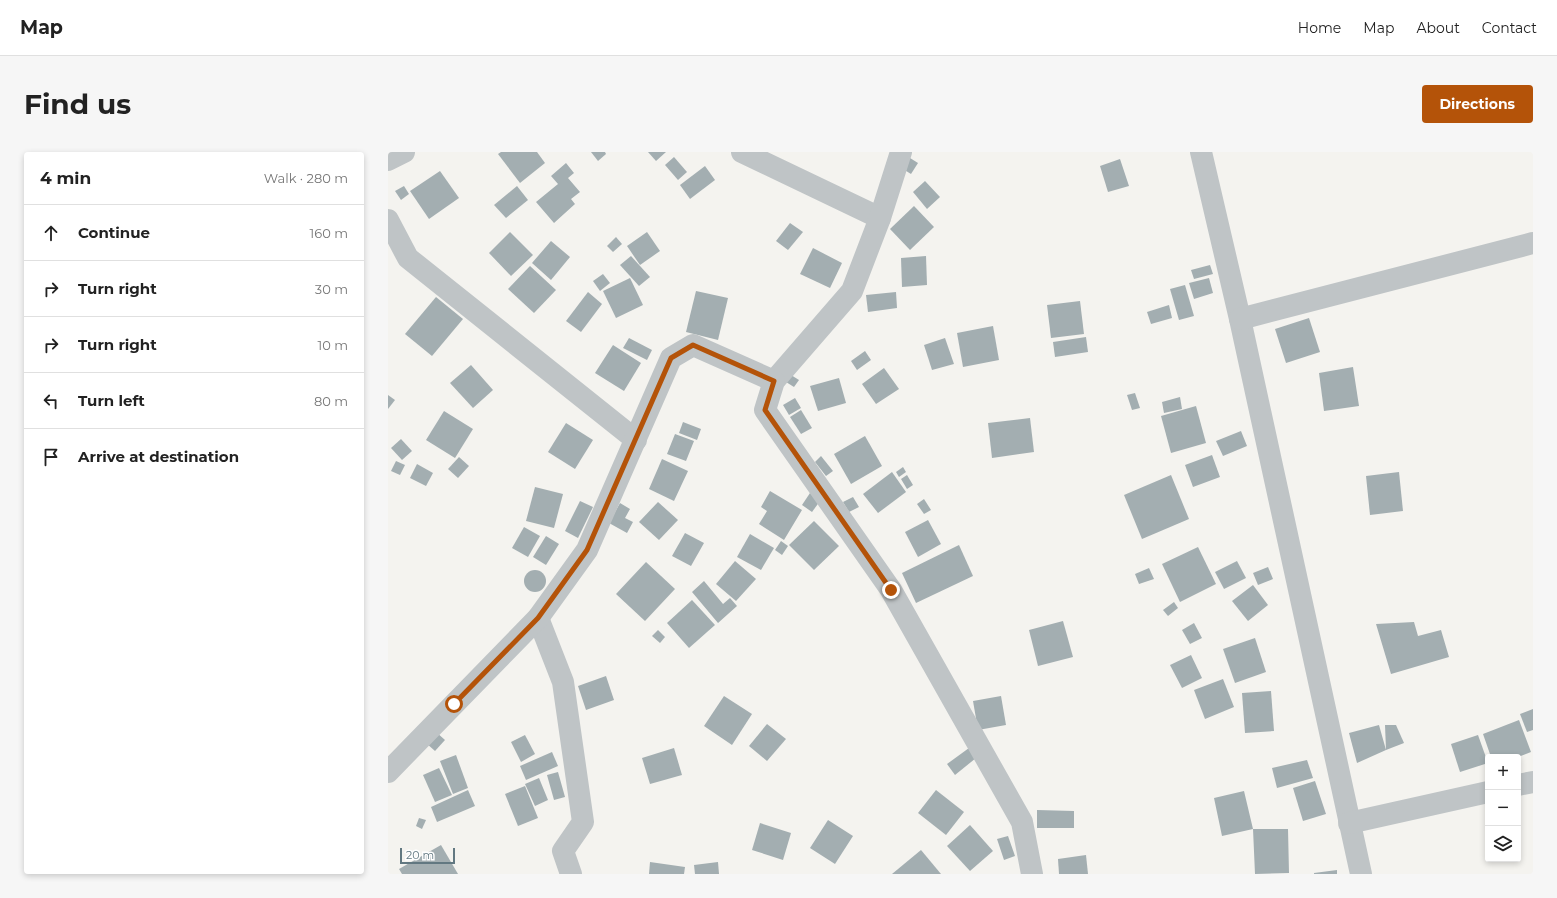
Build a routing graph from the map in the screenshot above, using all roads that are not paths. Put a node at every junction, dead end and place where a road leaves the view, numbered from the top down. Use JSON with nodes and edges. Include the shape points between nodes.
{"nodes":[{"id":1,"x":404,"y":152,"type":"edge"},
{"id":2,"x":742,"y":152,"type":"edge"},
{"id":3,"x":901,"y":152,"type":"edge"},
{"id":4,"x":1201,"y":152,"type":"edge"},
{"id":5,"x":388,"y":160,"type":"edge"},
{"id":6,"x":880,"y":218,"type":"junction"},
{"id":7,"x":388,"y":220,"type":"edge"},
{"id":8,"x":1533,"y":243,"type":"edge"},
{"id":9,"x":1240,"y":319,"type":"junction"},
{"id":10,"x":774,"y":381,"type":"junction"},
{"id":11,"x":636,"y":440,"type":"junction"},
{"id":12,"x":538,"y":618,"type":"junction"},
{"id":13,"x":388,"y":772,"type":"edge"},
{"id":14,"x":1533,"y":782,"type":"edge"},
{"id":15,"x":1521,"y":784,"type":"edge"},
{"id":16,"x":1485,"y":793,"type":"edge"},
{"id":17,"x":1350,"y":823,"type":"junction"},
{"id":18,"x":571,"y":874,"type":"edge"},
{"id":19,"x":1032,"y":874,"type":"edge"},
{"id":20,"x":1360,"y":874,"type":"edge"}],
"edges":[{"from":1,"to":5,"type":"street"},
{"from":2,"to":6,"type":"street"},
{"from":3,"to":6,"type":"street"},
{"from":4,"to":9,"type":"street"},
{"from":6,"to":10,"type":"street","via":[[852,292]]},
{"from":7,"to":11,"type":"street","via":[[408,258]]},
{"from":8,"to":9,"type":"street"},
{"from":9,"to":17,"type":"street"},
{"from":10,"to":11,"type":"street","via":[[693,345],[671,358]]},
{"from":10,"to":19,"type":"street","via":[[765,410],[891,590],[1022,822]]},
{"from":11,"to":12,"type":"street","via":[[587,550]]},
{"from":12,"to":13,"type":"street"},
{"from":12,"to":18,"type":"street","via":[[563,682],[584,822],[563,851]]},
{"from":14,"to":15,"type":"street"},
{"from":16,"to":17,"type":"street"},
{"from":17,"to":20,"type":"street"}]}
